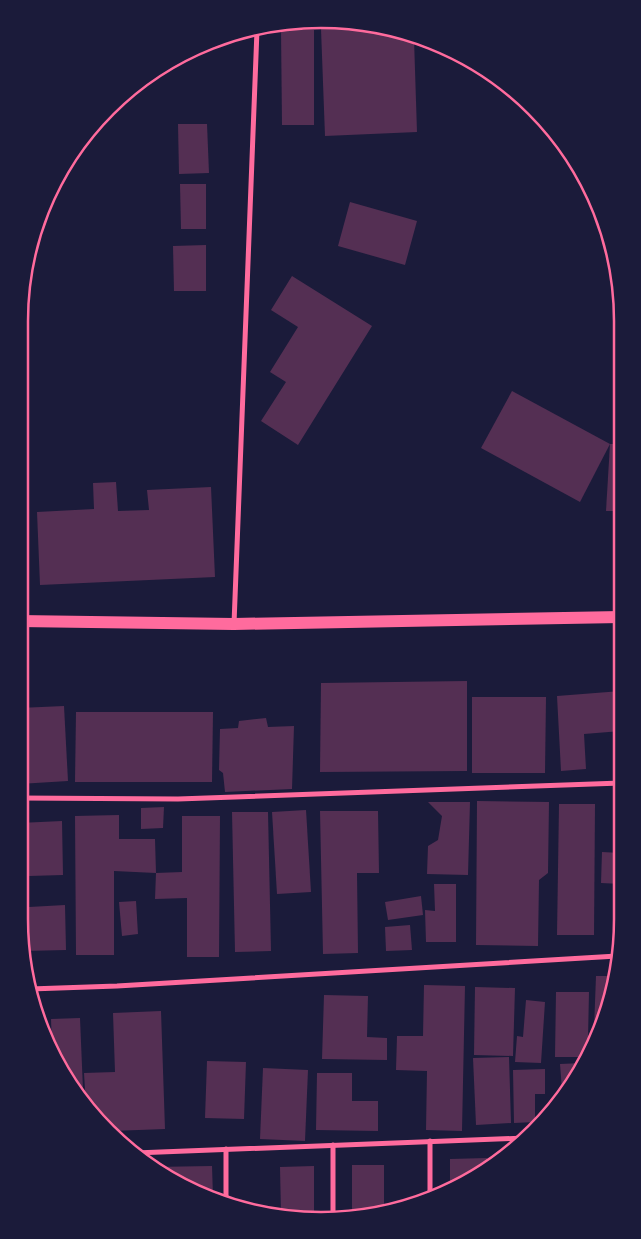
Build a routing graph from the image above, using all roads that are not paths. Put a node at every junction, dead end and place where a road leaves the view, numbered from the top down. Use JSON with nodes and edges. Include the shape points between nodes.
{"nodes":[{"id":1,"x":257,"y":34,"type":"edge"},
{"id":2,"x":614,"y":617,"type":"edge"},
{"id":3,"x":28,"y":621,"type":"edge"},
{"id":4,"x":234,"y":624,"type":"junction"},
{"id":5,"x":614,"y":783,"type":"edge"},
{"id":6,"x":28,"y":798,"type":"edge"},
{"id":7,"x":611,"y":956,"type":"edge"},
{"id":8,"x":36,"y":989,"type":"edge"},
{"id":9,"x":515,"y":1138,"type":"edge"},
{"id":10,"x":430,"y":1141,"type":"junction"},
{"id":11,"x":333,"y":1145,"type":"junction"},
{"id":12,"x":226,"y":1149,"type":"junction"},
{"id":13,"x":144,"y":1153,"type":"edge"},
{"id":14,"x":430,"y":1190,"type":"edge"},
{"id":15,"x":226,"y":1196,"type":"edge"},
{"id":16,"x":333,"y":1211,"type":"edge"}],
"edges":[{"from":1,"to":4,"type":"street"},
{"from":2,"to":4,"type":"main road"},
{"from":3,"to":4,"type":"main road"},
{"from":5,"to":6,"type":"street","via":[[178,799]]},
{"from":7,"to":8,"type":"street"},
{"from":9,"to":10,"type":"street"},
{"from":10,"to":11,"type":"street"},
{"from":10,"to":14,"type":"street"},
{"from":11,"to":12,"type":"street"},
{"from":11,"to":16,"type":"street"},
{"from":12,"to":13,"type":"street"},
{"from":12,"to":15,"type":"street"}]}
